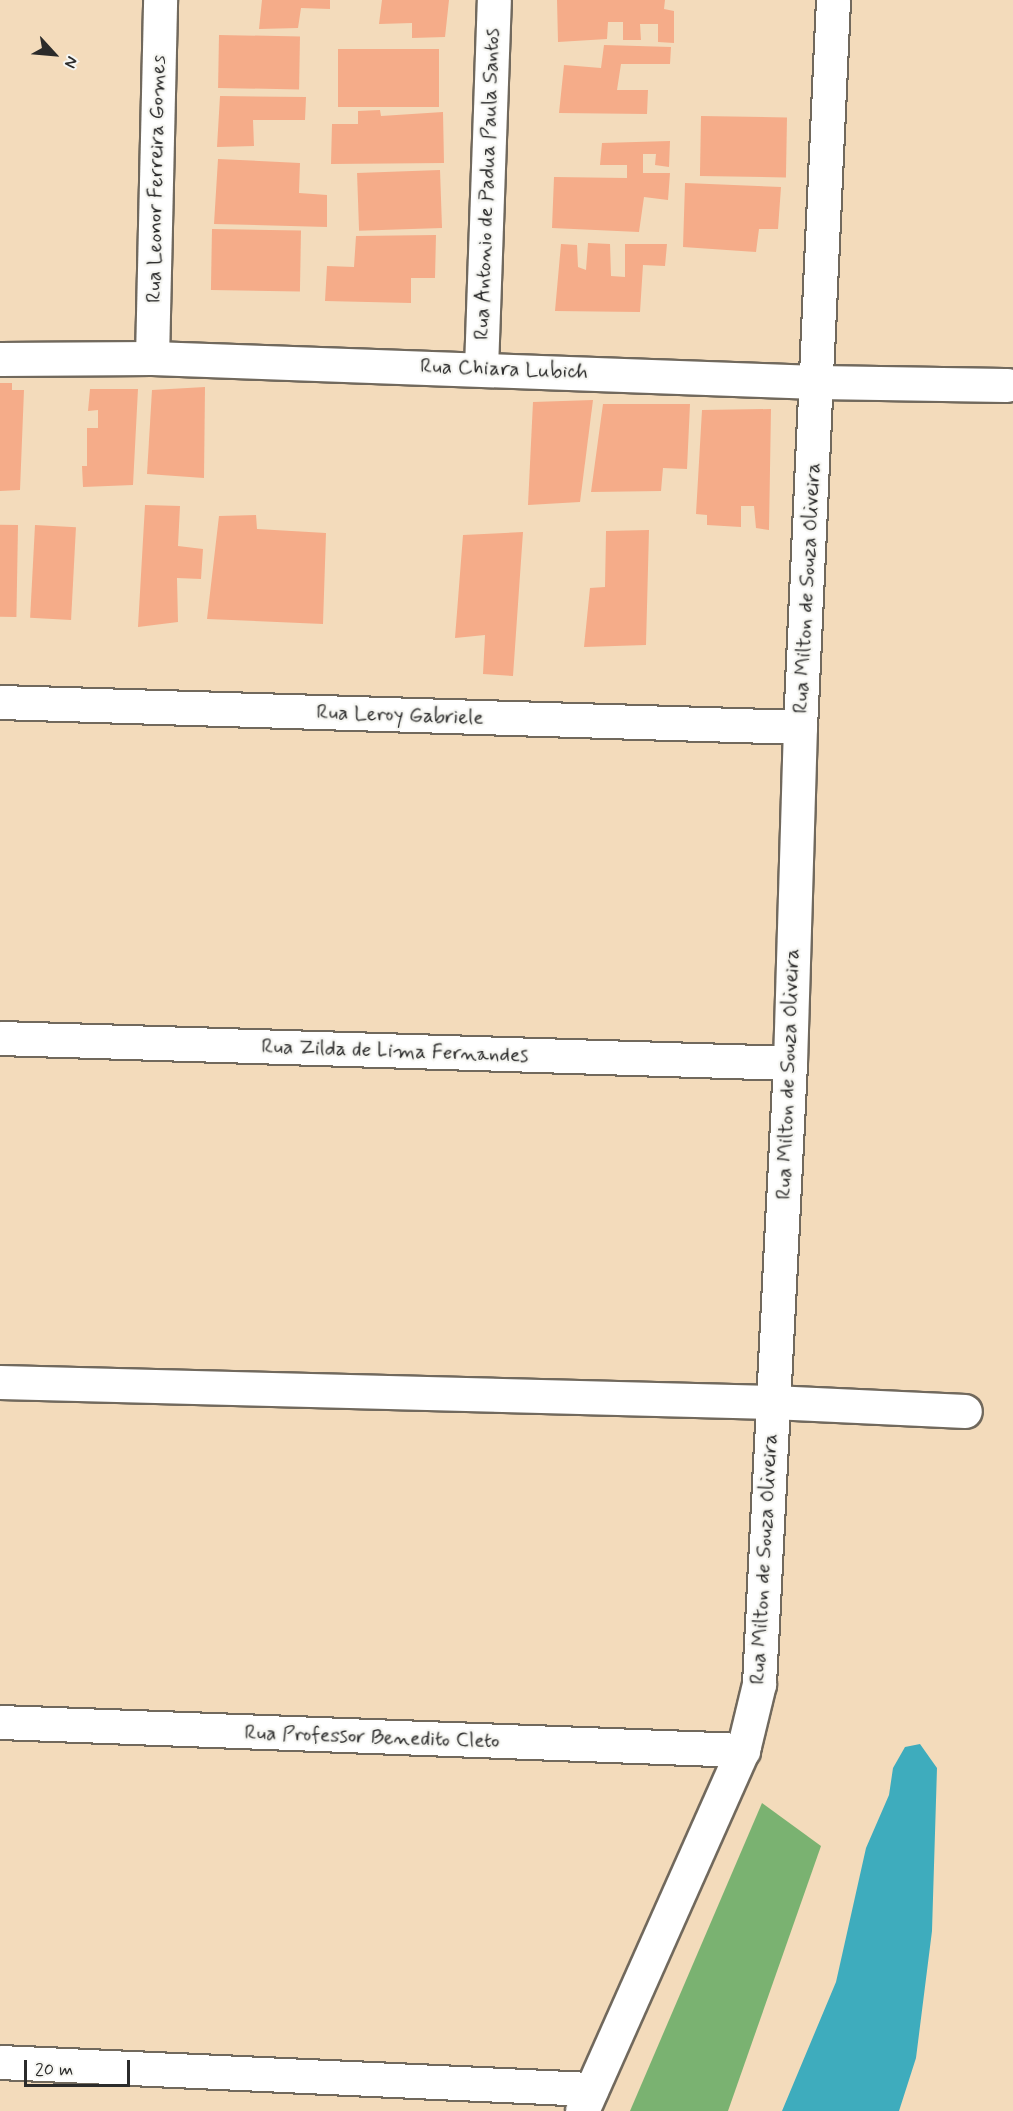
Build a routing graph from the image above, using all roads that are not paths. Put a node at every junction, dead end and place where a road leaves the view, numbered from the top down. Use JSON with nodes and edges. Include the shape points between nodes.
{"nodes":[{"id":1,"x":160,"y":0,"type":"edge"},
{"id":2,"x":494,"y":0,"type":"edge"},
{"id":3,"x":833,"y":0,"type":"edge"},
{"id":4,"x":152,"y":358,"type":"junction"},
{"id":5,"x":0,"y":359,"type":"edge"},
{"id":6,"x":481,"y":368,"type":"junction"},
{"id":7,"x":817,"y":382,"type":"junction"},
{"id":8,"x":1007,"y":384,"type":"dead end"},
{"id":9,"x":0,"y":702,"type":"edge"},
{"id":10,"x":800,"y":727,"type":"junction"},
{"id":11,"x":0,"y":1038,"type":"edge"},
{"id":12,"x":790,"y":1063,"type":"junction"},
{"id":13,"x":0,"y":1382,"type":"edge"},
{"id":14,"x":772,"y":1402,"type":"junction"},
{"id":15,"x":965,"y":1411,"type":"dead end"},
{"id":16,"x":0,"y":1722,"type":"edge"},
{"id":17,"x":743,"y":1750,"type":"junction"},
{"id":18,"x":0,"y":2062,"type":"edge"},
{"id":19,"x":586,"y":2100,"type":"edge"}],
"edges":[{"from":1,"to":4,"type":"street","name":"Rua Leonor Ferreira Gomes"},
{"from":2,"to":6,"type":"street","name":"Rua Antonio de Padua Paula Santos"},
{"from":3,"to":7,"type":"street","name":"Rua Milton de Souza Oliveira"},
{"from":4,"to":5,"type":"street","name":"Rua Chiara Lubich"},
{"from":4,"to":6,"type":"street","name":"Rua Chiara Lubich"},
{"from":6,"to":7,"type":"street","name":"Rua Chiara Lubich"},
{"from":7,"to":8,"type":"street","name":"Rua Chiara Lubich"},
{"from":7,"to":10,"type":"street","name":"Rua Milton de Souza Oliveira"},
{"from":9,"to":10,"type":"street","name":"Rua Leroy Gabriele"},
{"from":10,"to":12,"type":"street","name":"Rua Milton de Souza Oliveira"},
{"from":11,"to":12,"type":"street","name":"Rua Zilda de Lima Fernandes"},
{"from":12,"to":14,"type":"street","name":"Rua Milton de Souza Oliveira"},
{"from":13,"to":14,"type":"street"},
{"from":14,"to":15,"type":"street"},
{"from":14,"to":17,"type":"street","name":"Rua Milton de Souza Oliveira","via":[[759,1684]]},
{"from":16,"to":17,"type":"street","name":"Rua Professor Benedito Cleto"},
{"from":17,"to":19,"type":"street","name":"Rua Milton de Souza Oliveira"},
{"from":18,"to":19,"type":"street"}]}
